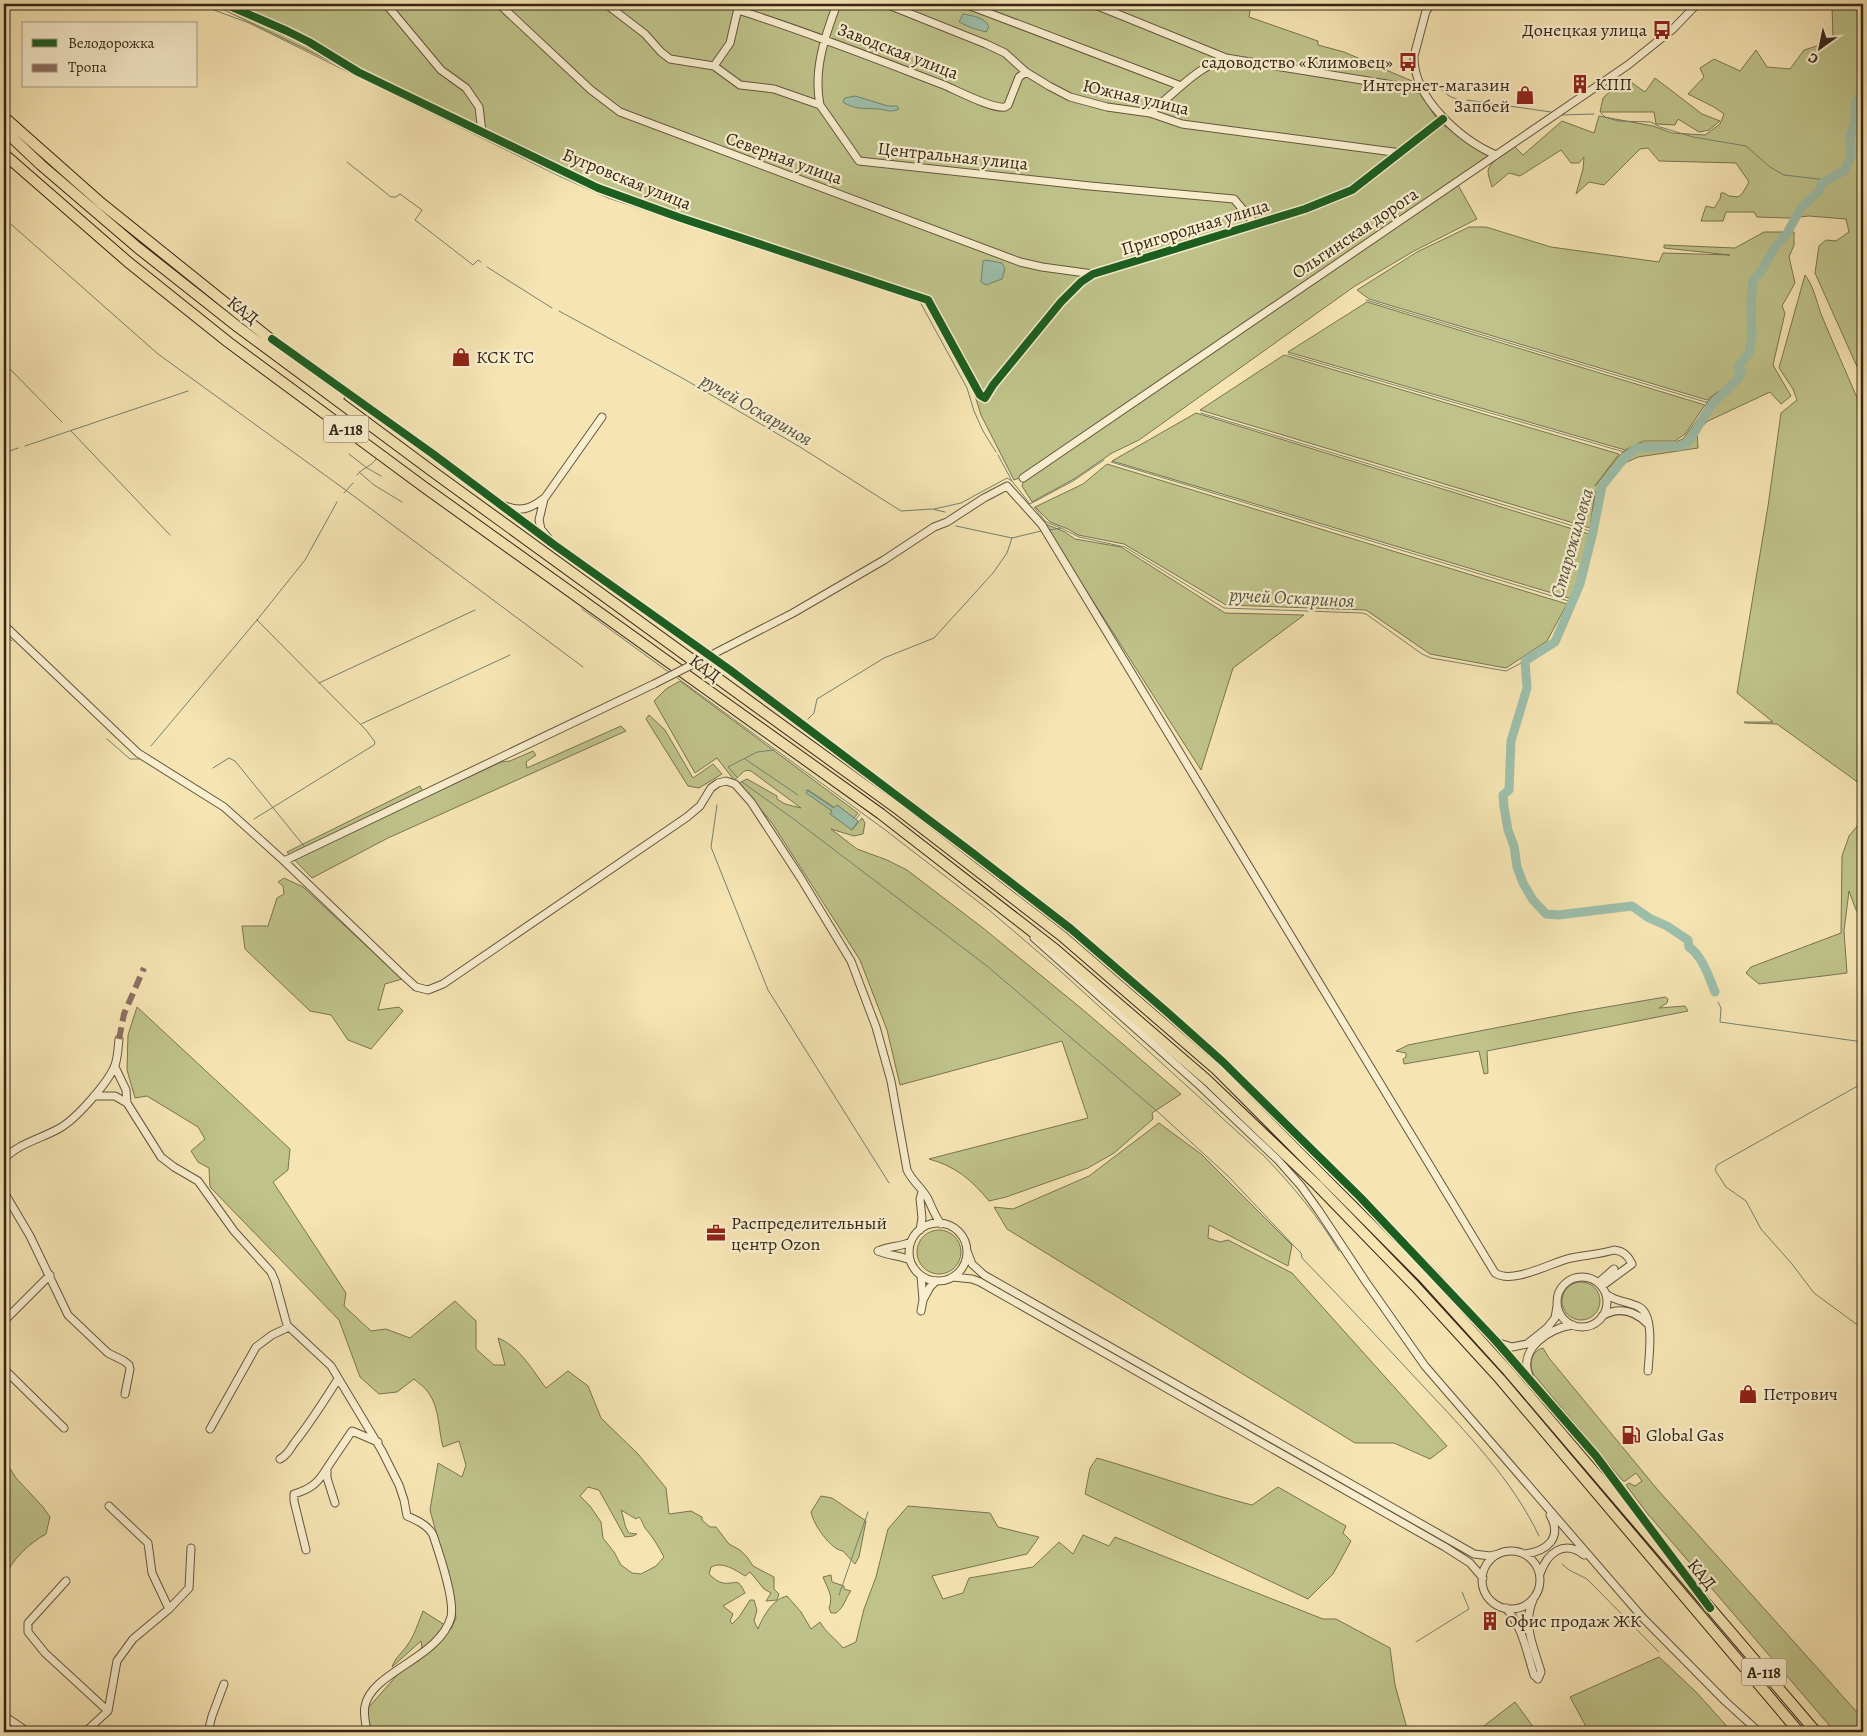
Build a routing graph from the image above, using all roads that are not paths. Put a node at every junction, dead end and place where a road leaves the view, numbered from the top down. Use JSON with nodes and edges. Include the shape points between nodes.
{"nodes":[{"id":1,"x":225,"y":4,"type":"edge"},
{"id":2,"x":386,"y":4,"type":"edge"},
{"id":3,"x":499,"y":4,"type":"edge"},
{"id":4,"x":606,"y":4,"type":"edge"},
{"id":5,"x":837,"y":4,"type":"edge"},
{"id":6,"x":886,"y":4,"type":"edge"},
{"id":7,"x":965,"y":4,"type":"edge"},
{"id":8,"x":1093,"y":4,"type":"edge"},
{"id":9,"x":1432,"y":4,"type":"edge"},
{"id":10,"x":1697,"y":4,"type":"edge"},
{"id":11,"x":739,"y":7,"type":"edge"},
{"id":12,"x":1424,"y":7,"type":"edge"},
{"id":13,"x":824,"y":39,"type":"junction"},
{"id":14,"x":1226,"y":58,"type":"junction"},
{"id":15,"x":714,"y":66,"type":"junction"},
{"id":16,"x":1026,"y":72,"type":"junction"},
{"id":17,"x":1180,"y":86,"type":"junction"},
{"id":18,"x":1424,"y":90,"type":"junction"},
{"id":19,"x":820,"y":105,"type":"junction"},
{"id":20,"x":1150,"y":113,"type":"junction"},
{"id":21,"x":4,"y":117,"type":"edge"},
{"id":22,"x":1443,"y":119,"type":"junction"},
{"id":23,"x":4,"y":130,"type":"edge"},
{"id":24,"x":482,"y":132,"type":"junction"},
{"id":25,"x":1401,"y":153,"type":"junction"},
{"id":26,"x":4,"y":154,"type":"edge"},
{"id":27,"x":1496,"y":155,"type":"junction"},
{"id":28,"x":1255,"y":224,"type":"junction"},
{"id":29,"x":1093,"y":274,"type":"junction"},
{"id":30,"x":272,"y":339,"type":"junction"},
{"id":31,"x":985,"y":398,"type":"joint"},
{"id":32,"x":602,"y":417,"type":"dead end"},
{"id":33,"x":375,"y":428,"type":"junction"},
{"id":34,"x":1023,"y":478,"type":"dead end"},
{"id":35,"x":544,"y":499,"type":"junction"},
{"id":36,"x":498,"y":503,"type":"junction"},
{"id":37,"x":553,"y":544,"type":"junction"},
{"id":38,"x":4,"y":625,"type":"edge"},
{"id":39,"x":284,"y":861,"type":"junction"},
{"id":40,"x":996,"y":904,"type":"junction"},
{"id":41,"x":119,"y":1038,"type":"dead end"},
{"id":42,"x":115,"y":1067,"type":"junction"},
{"id":43,"x":94,"y":1096,"type":"junction"},
{"id":44,"x":127,"y":1102,"type":"junction"},
{"id":45,"x":4,"y":1159,"type":"edge"},
{"id":46,"x":4,"y":1192,"type":"edge"},
{"id":47,"x":922,"y":1192,"type":"junction"},
{"id":48,"x":941,"y":1224,"type":"junction"},
{"id":49,"x":920,"y":1230,"type":"junction"},
{"id":50,"x":911,"y":1242,"type":"junction"},
{"id":51,"x":967,"y":1250,"type":"junction"},
{"id":52,"x":910,"y":1260,"type":"junction"},
{"id":53,"x":1614,"y":1269,"type":"dead end"},
{"id":54,"x":50,"y":1276,"type":"junction"},
{"id":55,"x":920,"y":1276,"type":"junction"},
{"id":56,"x":954,"y":1277,"type":"junction"},
{"id":57,"x":936,"y":1281,"type":"junction"},
{"id":58,"x":1600,"y":1284,"type":"junction"},
{"id":59,"x":1606,"y":1294,"type":"junction"},
{"id":60,"x":923,"y":1300,"type":"junction"},
{"id":61,"x":1557,"y":1306,"type":"junction"},
{"id":62,"x":920,"y":1311,"type":"dead end"},
{"id":63,"x":1602,"y":1316,"type":"junction"},
{"id":64,"x":4,"y":1321,"type":"edge"},
{"id":65,"x":1648,"y":1324,"type":"junction"},
{"id":66,"x":1573,"y":1325,"type":"junction"},
{"id":67,"x":289,"y":1327,"type":"junction"},
{"id":68,"x":1495,"y":1340,"type":"junction"},
{"id":69,"x":4,"y":1369,"type":"edge"},
{"id":70,"x":1648,"y":1371,"type":"dead end"},
{"id":71,"x":338,"y":1379,"type":"junction"},
{"id":72,"x":1532,"y":1383,"type":"junction"},
{"id":73,"x":125,"y":1394,"type":"dead end"},
{"id":74,"x":64,"y":1428,"type":"dead end"},
{"id":75,"x":210,"y":1429,"type":"dead end"},
{"id":76,"x":378,"y":1442,"type":"junction"},
{"id":77,"x":280,"y":1459,"type":"dead end"},
{"id":78,"x":327,"y":1468,"type":"junction"},
{"id":79,"x":335,"y":1503,"type":"dead end"},
{"id":80,"x":1543,"y":1504,"type":"junction"},
{"id":81,"x":109,"y":1506,"type":"dead end"},
{"id":82,"x":191,"y":1548,"type":"dead end"},
{"id":83,"x":306,"y":1550,"type":"dead end"},
{"id":84,"x":1498,"y":1554,"type":"junction"},
{"id":85,"x":1525,"y":1554,"type":"junction"},
{"id":86,"x":1601,"y":1571,"type":"junction"},
{"id":87,"x":1540,"y":1574,"type":"junction"},
{"id":88,"x":1483,"y":1578,"type":"junction"},
{"id":89,"x":66,"y":1581,"type":"dead end"},
{"id":90,"x":1535,"y":1597,"type":"junction"},
{"id":91,"x":169,"y":1608,"type":"junction"},
{"id":92,"x":1506,"y":1608,"type":"junction"},
{"id":93,"x":1710,"y":1608,"type":"junction"},
{"id":94,"x":224,"y":1684,"type":"dead end"},
{"id":95,"x":108,"y":1711,"type":"junction"},
{"id":96,"x":4,"y":1716,"type":"edge"},
{"id":97,"x":28,"y":1732,"type":"edge"},
{"id":98,"x":85,"y":1732,"type":"edge"},
{"id":99,"x":208,"y":1732,"type":"edge"},
{"id":100,"x":367,"y":1732,"type":"edge"},
{"id":101,"x":1759,"y":1732,"type":"edge"},
{"id":102,"x":1799,"y":1732,"type":"edge"},
{"id":103,"x":1816,"y":1732,"type":"edge"}],
"edges":[{"from":1,"to":24,"type":"street","name":"Бугровская улица","via":[[309,42],[358,72]]},
{"from":2,"to":24,"type":"street","via":[[441,70],[466,88],[479,107]]},
{"from":3,"to":29,"type":"street","name":"Северная улица","via":[[591,90],[620,112],[1020,262]]},
{"from":4,"to":15,"type":"street","via":[[645,34],[670,59]]},
{"from":5,"to":13,"type":"street"},
{"from":6,"to":16,"type":"street","name":"Южная улица","via":[[986,44],[1005,54]]},
{"from":7,"to":17,"type":"street"},
{"from":8,"to":14,"type":"street"},
{"from":9,"to":12,"type":"street"},
{"from":10,"to":27,"type":"street","name":"Ольгинская дорога","via":[[1673,29],[1628,65]]},
{"from":11,"to":13,"type":"street","name":"Заводская улица"},
{"from":11,"to":15,"type":"street","via":[[730,43]]},
{"from":12,"to":18,"type":"street","via":[[1414,60]]},
{"from":13,"to":16,"type":"street","name":"Заводская улица","via":[[1001,108],[1008,105],[1018,77]]},
{"from":13,"to":19,"type":"street","via":[[818,72]]},
{"from":14,"to":17,"type":"street","via":[[1214,62]]},
{"from":14,"to":18,"type":"street"},
{"from":15,"to":19,"type":"street","via":[[740,85],[774,89]]},
{"from":16,"to":20,"type":"street","name":"Южная улица","via":[[1070,97],[1107,107]]},
{"from":17,"to":20,"type":"street"},
{"from":18,"to":22,"type":"street","via":[[1430,104]]},
{"from":19,"to":28,"type":"street","name":"Центральная улица","via":[[859,161],[1234,199]]},
{"from":20,"to":25,"type":"street","name":"Южная улица","via":[[1182,124]]},
{"from":21,"to":30,"type":"highway","via":[[101,203]]},
{"from":22,"to":25,"type":"street","name":"Пригородная улица"},
{"from":22,"to":27,"type":"street","via":[[1484,150]]},
{"from":23,"to":33,"type":"highway","name":"КАД","number":"А-118","via":[[138,248]]},
{"from":24,"to":31,"type":"street","name":"Бугровская улица","via":[[598,188],[928,300],[980,395]]},
{"from":25,"to":28,"type":"street","name":"Пригородная улица","via":[[1352,190]]},
{"from":26,"to":40,"type":"highway","name":"КАД","number":"А-118","via":[[128,262],[228,342],[424,487],[881,814]]},
{"from":27,"to":34,"type":"street","name":"Ольгинская дорога"},
{"from":28,"to":29,"type":"street","name":"Пригородная улица"},
{"from":29,"to":31,"type":"street","name":"Пригородная улица","via":[[1061,302]]},
{"from":30,"to":33,"type":"highway"},
{"from":30,"to":36,"type":"street"},
{"from":32,"to":35,"type":"street"},
{"from":33,"to":93,"type":"highway","name":"КАД","number":"А-118","via":[[899,810],[1062,936],[1216,1070],[1423,1277],[1508,1371]]},
{"from":35,"to":36,"type":"street","via":[[526,510]]},
{"from":35,"to":37,"type":"street","via":[[539,520]]},
{"from":36,"to":37,"type":"street"},
{"from":37,"to":68,"type":"street","via":[[737,676],[1071,929],[1237,1075],[1438,1277]]},
{"from":38,"to":39,"type":"street","via":[[138,753],[224,807]]},
{"from":39,"to":47,"type":"street","via":[[416,987],[428,990],[443,984],[687,817],[718,783],[735,784],[751,802],[851,961],[876,1027],[891,1081],[907,1170]]},
{"from":39,"to":58,"type":"street","bridge":true,"via":[[654,684],[793,613],[1007,486],[1042,525],[1495,1273],[1522,1275],[1569,1258],[1620,1250],[1632,1264]]},
{"from":40,"to":80,"type":"street","via":[[1278,1160],[1320,1211],[1425,1366]]},
{"from":40,"to":102,"type":"highway","name":"КАД","number":"А-118","via":[[1056,950],[1207,1080],[1317,1185],[1506,1387]]},
{"from":41,"to":42,"type":"street"},
{"from":42,"to":43,"type":"street"},
{"from":42,"to":44,"type":"street","via":[[126,1090]]},
{"from":43,"to":44,"type":"street","via":[[112,1096]]},
{"from":43,"to":45,"type":"street","via":[[61,1127],[12,1150]]},
{"from":44,"to":67,"type":"street","via":[[161,1157],[198,1181],[234,1231],[271,1272]]},
{"from":46,"to":54,"type":"street"},
{"from":47,"to":48,"type":"street"},
{"from":47,"to":49,"type":"street"},
{"from":48,"to":49,"type":"street"},
{"from":48,"to":51,"type":"street","via":[[961,1236]]},
{"from":49,"to":50,"type":"street"},
{"from":50,"to":52,"type":"street"},
{"from":50,"to":52,"type":"street","via":[[878,1251]]},
{"from":51,"to":56,"type":"street","via":[[964,1266]]},
{"from":51,"to":84,"type":"street","via":[[972,1264],[984,1275],[1474,1554]]},
{"from":52,"to":55,"type":"street"},
{"from":53,"to":58,"type":"street"},
{"from":54,"to":64,"type":"street"},
{"from":54,"to":73,"type":"street","via":[[68,1315],[108,1353],[128,1365]]},
{"from":55,"to":57,"type":"street"},
{"from":55,"to":60,"type":"street"},
{"from":56,"to":57,"type":"street"},
{"from":56,"to":88,"type":"street","via":[[980,1282],[1366,1501],[1470,1562]]},
{"from":57,"to":60,"type":"street"},
{"from":58,"to":59,"type":"street"},
{"from":58,"to":61,"type":"street","via":[[1586,1277],[1566,1282],[1558,1292]]},
{"from":59,"to":63,"type":"street","via":[[1606,1308]]},
{"from":59,"to":65,"type":"street","via":[[1616,1301],[1644,1310]]},
{"from":60,"to":62,"type":"street"},
{"from":61,"to":66,"type":"street","via":[[1560,1314]]},
{"from":61,"to":68,"type":"street","via":[[1555,1318],[1547,1328],[1526,1344],[1512,1347]]},
{"from":63,"to":65,"type":"street","via":[[1615,1310],[1627,1311],[1638,1314]]},
{"from":63,"to":66,"type":"street","via":[[1589,1326]]},
{"from":65,"to":70,"type":"street"},
{"from":66,"to":72,"type":"street","via":[[1556,1328],[1531,1349],[1526,1367]]},
{"from":67,"to":71,"type":"street","via":[[331,1366]]},
{"from":67,"to":75,"type":"street","via":[[256,1347]]},
{"from":68,"to":72,"type":"street"},
{"from":69,"to":74,"type":"street"},
{"from":71,"to":76,"type":"street"},
{"from":71,"to":77,"type":"street","via":[[304,1433]]},
{"from":72,"to":93,"type":"street","via":[[1596,1456]]},
{"from":76,"to":78,"type":"street","via":[[352,1431]]},
{"from":76,"to":100,"type":"street","via":[[404,1500],[406,1516],[425,1526],[433,1535],[450,1594],[451,1616],[430,1648],[369,1696],[365,1705]]},
{"from":78,"to":79,"type":"street"},
{"from":78,"to":83,"type":"street","via":[[315,1485],[294,1494]]},
{"from":80,"to":85,"type":"street","via":[[1554,1526],[1553,1540],[1544,1549]]},
{"from":80,"to":86,"type":"street"},
{"from":81,"to":91,"type":"street","via":[[148,1543],[152,1573]]},
{"from":82,"to":91,"type":"street","via":[[189,1588]]},
{"from":84,"to":85,"type":"street","via":[[1516,1551]]},
{"from":84,"to":88,"type":"street","via":[[1490,1560]]},
{"from":85,"to":87,"type":"street","via":[[1532,1559]]},
{"from":86,"to":87,"type":"street","via":[[1582,1553],[1564,1548],[1550,1555]]},
{"from":86,"to":101,"type":"street","via":[[1643,1618]]},
{"from":87,"to":90,"type":"street"},
{"from":88,"to":92,"type":"street","via":[[1486,1594]]},
{"from":89,"to":95,"type":"street","via":[[28,1623],[28,1632],[45,1653]]},
{"from":90,"to":92,"type":"street","via":[[1522,1606]]},
{"from":90,"to":92,"type":"street","via":[[1527,1618],[1541,1672],[1538,1679],[1520,1629]]},
{"from":91,"to":95,"type":"street","via":[[133,1639],[117,1661]]},
{"from":93,"to":103,"type":"highway","name":"КАД","number":"А-118"},
{"from":94,"to":99,"type":"street"},
{"from":95,"to":98,"type":"street"},
{"from":96,"to":97,"type":"street"}]}
